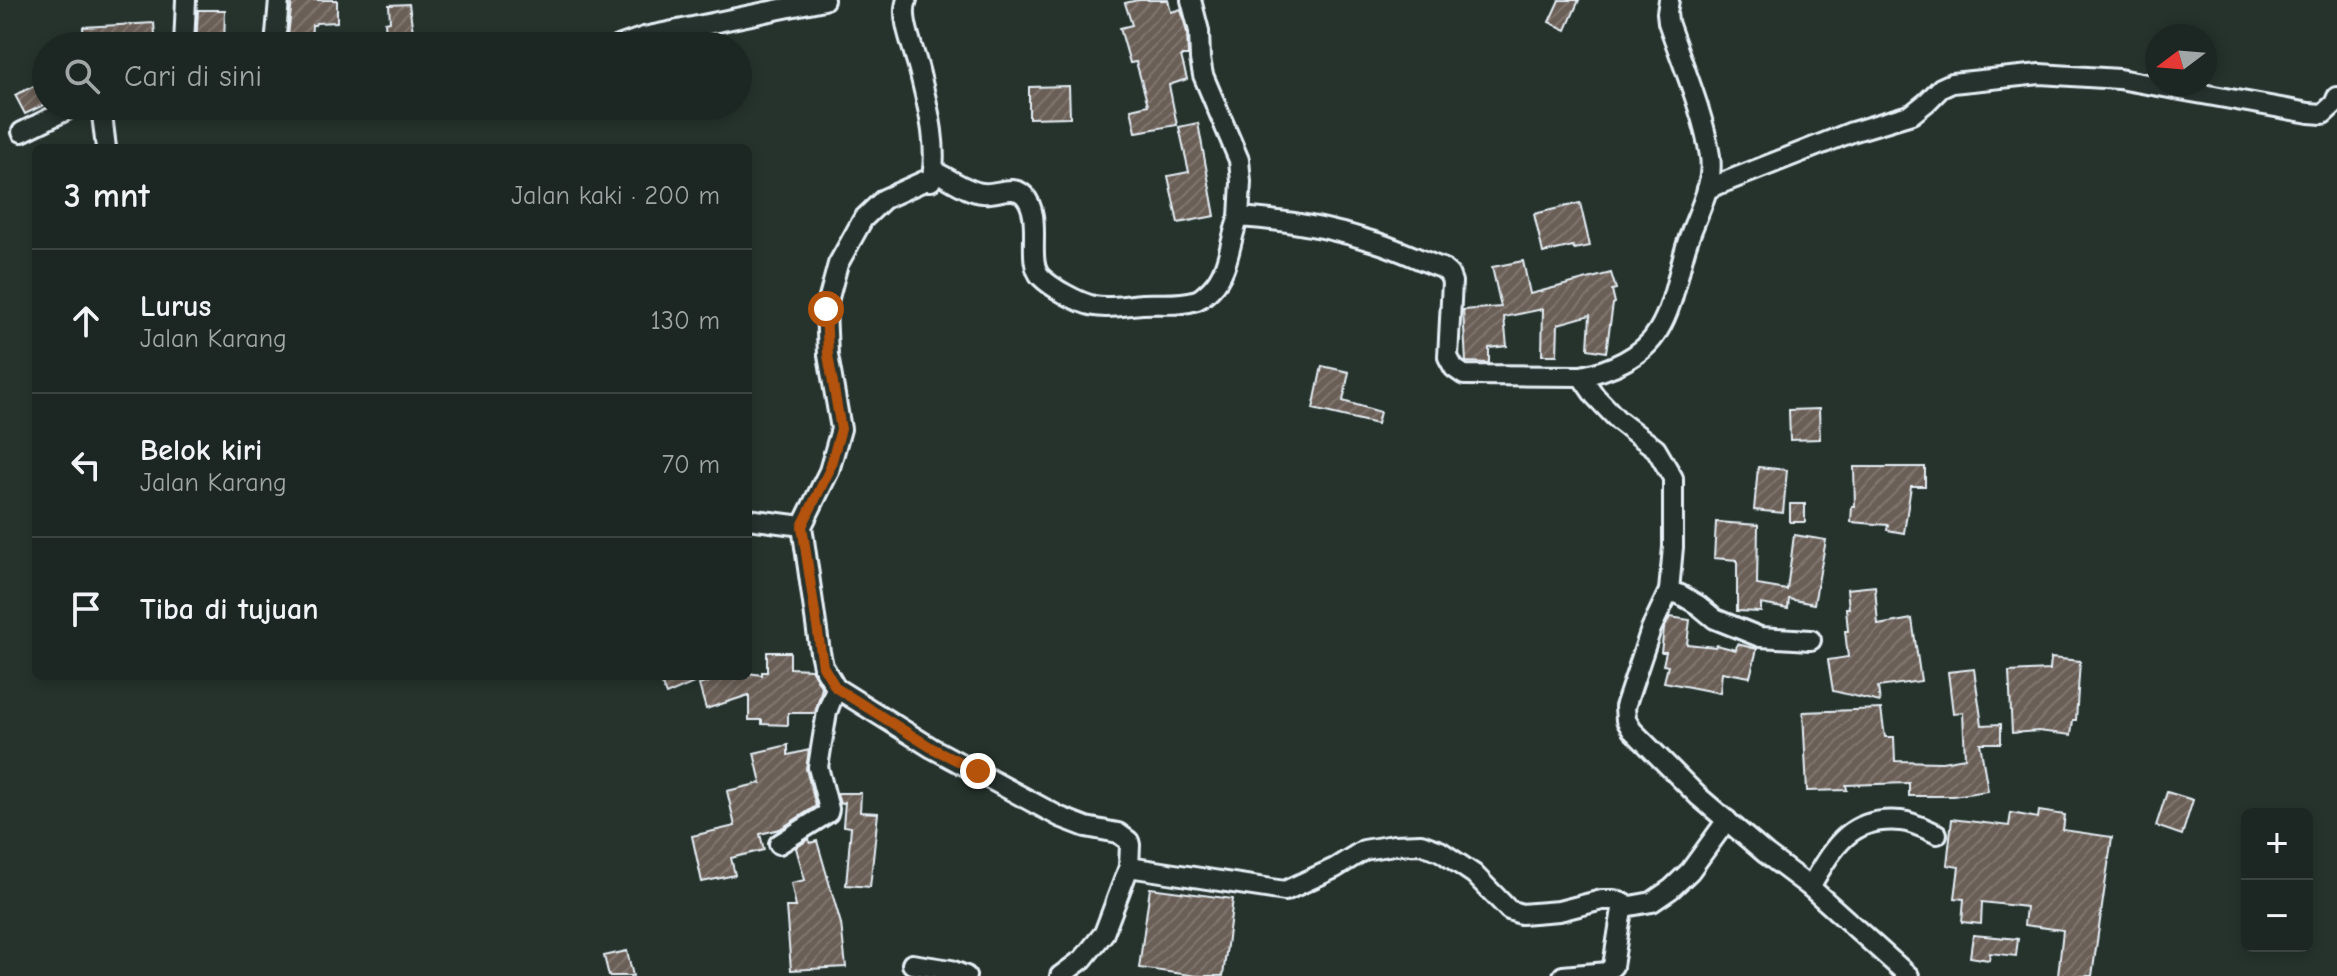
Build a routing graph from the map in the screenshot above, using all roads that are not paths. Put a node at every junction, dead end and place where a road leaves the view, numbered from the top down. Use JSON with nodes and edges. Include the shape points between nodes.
{"nodes":[{"id":1,"x":186,"y":0,"type":"edge"},
{"id":2,"x":279,"y":0,"type":"edge"},
{"id":3,"x":824,"y":0,"type":"edge"},
{"id":4,"x":907,"y":0,"type":"edge"},
{"id":5,"x":1191,"y":0,"type":"edge"},
{"id":6,"x":1669,"y":0,"type":"edge"},
{"id":7,"x":185,"y":32,"type":"edge"},
{"id":8,"x":276,"y":32,"type":"edge"},
{"id":9,"x":668,"y":32,"type":"edge"},
{"id":10,"x":2337,"y":97,"type":"edge"},
{"id":11,"x":46,"y":120,"type":"edge"},
{"id":12,"x":103,"y":120,"type":"edge"},
{"id":13,"x":22,"y":132,"type":"dead end"},
{"id":14,"x":106,"y":144,"type":"edge"},
{"id":15,"x":933,"y":171,"type":"junction"},
{"id":16,"x":1707,"y":189,"type":"junction"},
{"id":17,"x":1239,"y":217,"type":"junction"},
{"id":18,"x":1581,"y":376,"type":"junction"},
{"id":19,"x":752,"y":520,"type":"edge"},
{"id":20,"x":802,"y":526,"type":"junction"},
{"id":21,"x":1669,"y":591,"type":"junction"},
{"id":22,"x":1811,"y":640,"type":"dead end"},
{"id":23,"x":836,"y":688,"type":"junction"},
{"id":24,"x":1727,"y":820,"type":"junction"},
{"id":25,"x":1937,"y":834,"type":"dead end"},
{"id":26,"x":779,"y":844,"type":"dead end"},
{"id":27,"x":1129,"y":867,"type":"junction"},
{"id":28,"x":1810,"y":887,"type":"junction"},
{"id":29,"x":1623,"y":903,"type":"junction"},
{"id":30,"x":912,"y":964,"type":"dead end"},
{"id":31,"x":966,"y":976,"type":"edge"},
{"id":32,"x":1060,"y":976,"type":"edge"},
{"id":33,"x":1563,"y":976,"type":"edge"},
{"id":34,"x":1909,"y":976,"type":"edge"}],
"edges":[{"from":1,"to":7,"type":"street"},
{"from":2,"to":8,"type":"street"},
{"from":3,"to":9,"type":"street"},
{"from":4,"to":15,"type":"street","via":[[904,11],[920,73]]},
{"from":5,"to":17,"type":"street","via":[[1203,75],[1239,160]]},
{"from":6,"to":16,"type":"street","via":[[1668,22],[1710,159]]},
{"from":10,"to":16,"type":"street","via":[[2323,114],[2119,79],[2040,74],[1952,83],[1912,114]]},
{"from":11,"to":13,"type":"street"},
{"from":12,"to":14,"type":"street"},
{"from":15,"to":17,"type":"street","via":[[975,192],[1023,194],[1032,214],[1041,276],[1097,307],[1200,299],[1224,273]]},
{"from":15,"to":20,"type":"street","via":[[931,181],[876,206],[838,264],[826,309],[841,429],[829,471]]},
{"from":16,"to":18,"type":"street","via":[[1658,333],[1623,361]]},
{"from":17,"to":18,"type":"street","via":[[1317,226],[1442,268],[1452,282],[1448,357],[1464,375]]},
{"from":18,"to":21,"type":"street","via":[[1618,420],[1656,449],[1673,478]]},
{"from":19,"to":20,"type":"street"},
{"from":20,"to":23,"type":"street","via":[[823,666]]},
{"from":21,"to":22,"type":"street","via":[[1715,619],[1760,637]]},
{"from":21,"to":24,"type":"street","via":[[1651,629],[1625,707],[1626,720]]},
{"from":23,"to":26,"type":"street","via":[[818,767],[828,813]]},
{"from":23,"to":27,"type":"street","via":[[932,748],[1060,817],[1124,836],[1130,845]]},
{"from":24,"to":28,"type":"street"},
{"from":24,"to":29,"type":"street","via":[[1671,889],[1652,902]]},
{"from":25,"to":28,"type":"street","via":[[1903,821],[1857,827],[1833,849]]},
{"from":27,"to":29,"type":"street","via":[[1285,891],[1364,850],[1421,844],[1474,874],[1509,910],[1521,914],[1602,900]]},
{"from":27,"to":32,"type":"street","via":[[1104,933]]},
{"from":28,"to":34,"type":"street"},
{"from":29,"to":33,"type":"street","via":[[1613,966],[1607,972]]},
{"from":30,"to":31,"type":"street"}]}
